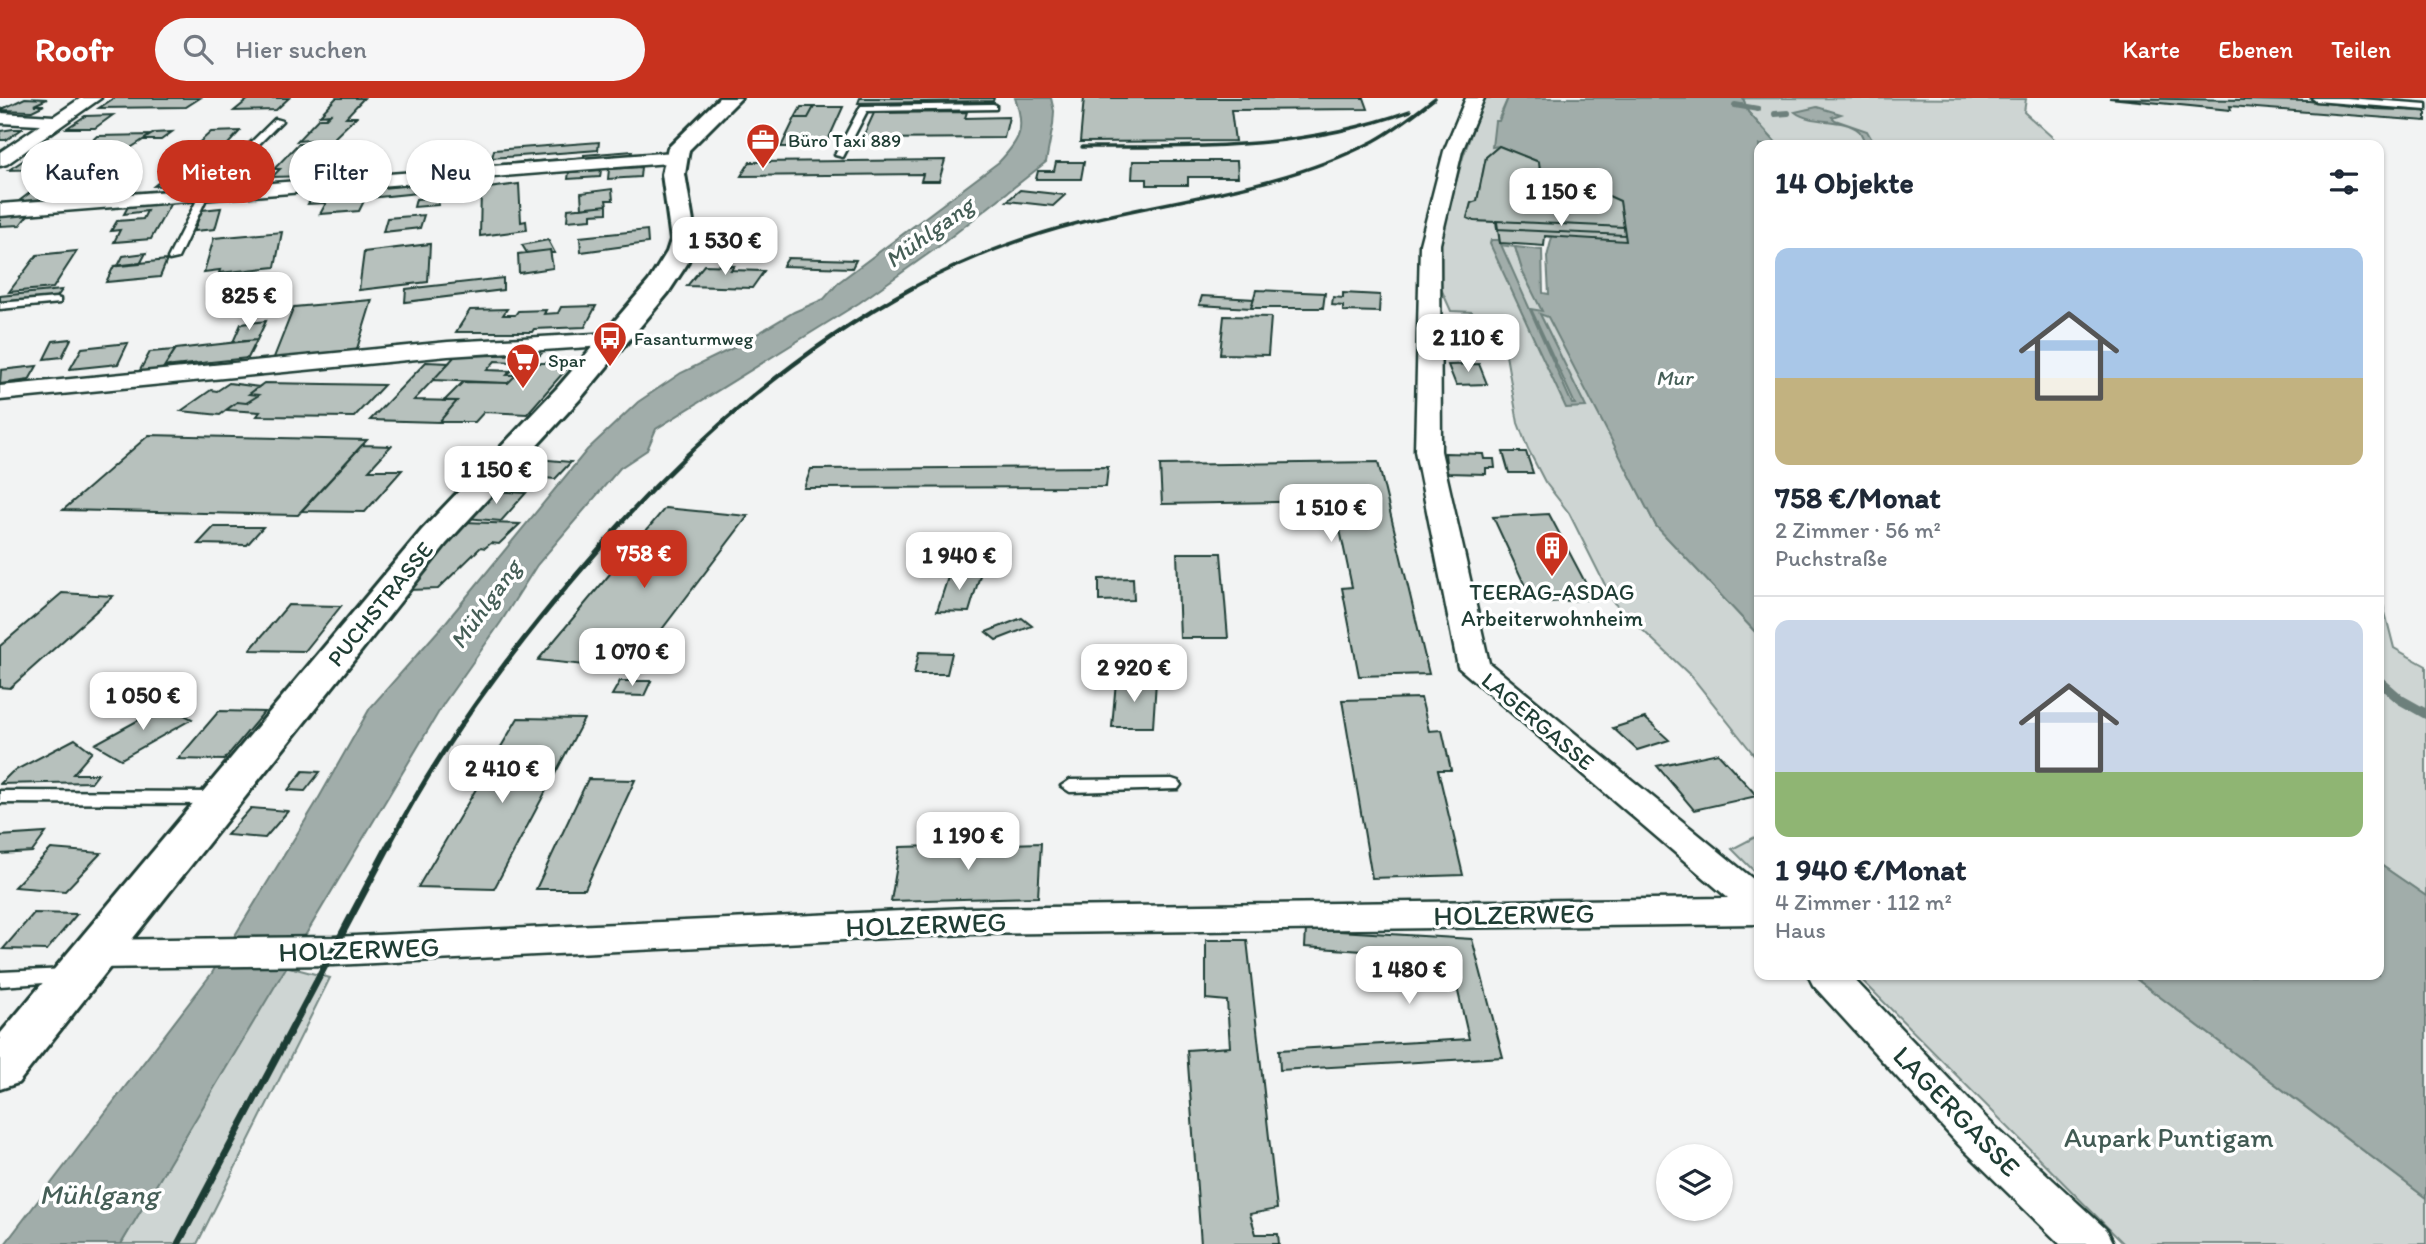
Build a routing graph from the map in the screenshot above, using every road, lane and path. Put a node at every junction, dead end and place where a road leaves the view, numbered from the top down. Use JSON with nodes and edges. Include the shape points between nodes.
{"nodes":[{"id":1,"x":92,"y":98,"type":"edge"},
{"id":2,"x":731,"y":98,"type":"edge"},
{"id":3,"x":1475,"y":98,"type":"edge"},
{"id":4,"x":2316,"y":98,"type":"edge"},
{"id":5,"x":993,"y":107,"type":"dead end"},
{"id":6,"x":2426,"y":107,"type":"edge"},
{"id":7,"x":0,"y":118,"type":"edge"},
{"id":8,"x":58,"y":121,"type":"junction"},
{"id":9,"x":278,"y":121,"type":"dead end"},
{"id":10,"x":259,"y":140,"type":"edge"},
{"id":11,"x":840,"y":155,"type":"dead end"},
{"id":12,"x":674,"y":158,"type":"junction"},
{"id":13,"x":0,"y":160,"type":"edge"},
{"id":14,"x":275,"y":189,"type":"edge"},
{"id":15,"x":157,"y":197,"type":"edge"},
{"id":16,"x":200,"y":203,"type":"edge"},
{"id":17,"x":0,"y":209,"type":"edge"},
{"id":18,"x":173,"y":258,"type":"dead end"},
{"id":19,"x":55,"y":301,"type":"dead end"},
{"id":20,"x":0,"y":306,"type":"edge"},
{"id":21,"x":612,"y":340,"type":"junction"},
{"id":22,"x":0,"y":393,"type":"edge"},
{"id":23,"x":1171,"y":785,"type":"dead end"},
{"id":24,"x":1070,"y":786,"type":"dead end"},
{"id":25,"x":0,"y":797,"type":"edge"},
{"id":26,"x":221,"y":798,"type":"junction"},
{"id":27,"x":1754,"y":900,"type":"edge"},
{"id":28,"x":1754,"y":911,"type":"edge"},
{"id":29,"x":85,"y":965,"type":"junction"},
{"id":30,"x":0,"y":979,"type":"edge"},
{"id":31,"x":1832,"y":980,"type":"edge"},
{"id":32,"x":0,"y":1069,"type":"edge"},
{"id":33,"x":2091,"y":1244,"type":"edge"}],
"edges":[{"from":1,"to":8,"type":"street"},
{"from":2,"to":12,"type":"main road"},
{"from":3,"to":27,"type":"street","name":"LAGERGASSE","via":[[1453,151],[1430,244],[1427,451],[1474,667]]},
{"from":4,"to":6,"type":"lane"},
{"from":5,"to":11,"type":"lane","via":[[864,108]]},
{"from":7,"to":8,"type":"street"},
{"from":8,"to":13,"type":"street"},
{"from":9,"to":10,"type":"lane"},
{"from":12,"to":14,"type":"street"},
{"from":12,"to":21,"type":"main road","name":"PUCHSTRASSE","via":[[685,239],[672,267]]},
{"from":15,"to":17,"type":"street"},
{"from":16,"to":18,"type":"lane"},
{"from":19,"to":20,"type":"lane"},
{"from":21,"to":22,"type":"street","via":[[448,349]]},
{"from":21,"to":26,"type":"main road","name":"PUCHSTRASSE","via":[[434,537]]},
{"from":23,"to":24,"type":"lane"},
{"from":25,"to":26,"type":"lane"},
{"from":26,"to":29,"type":"main road","name":"PUCHSTRASSE"},
{"from":28,"to":29,"type":"street","name":"HOLZERWEG","via":[[967,921],[200,953]]},
{"from":29,"to":30,"type":"lane"},
{"from":29,"to":32,"type":"main road","name":"PUCHSTRASSE"},
{"from":31,"to":33,"type":"street","name":"LAGERGASSE","via":[[1974,1133]]}]}
